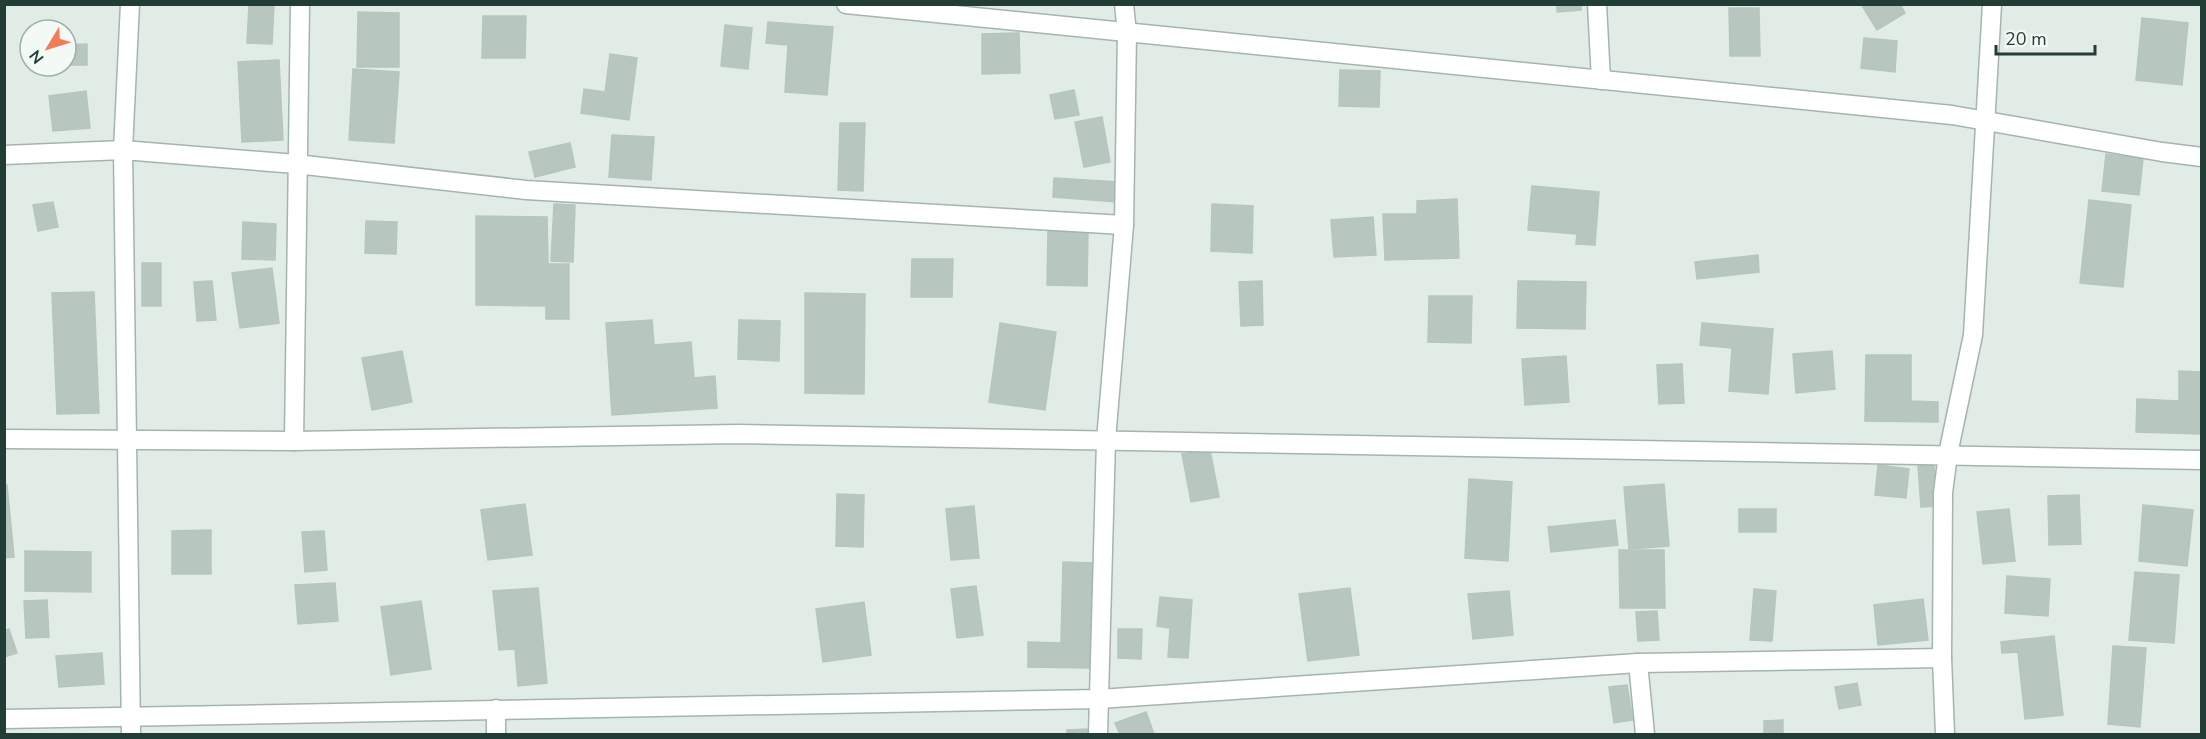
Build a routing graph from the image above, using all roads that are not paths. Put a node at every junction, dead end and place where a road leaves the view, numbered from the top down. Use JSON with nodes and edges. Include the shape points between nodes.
{"nodes":[{"id":1,"x":130,"y":4,"type":"edge"},
{"id":2,"x":300,"y":4,"type":"edge"},
{"id":3,"x":846,"y":4,"type":"edge"},
{"id":4,"x":1124,"y":4,"type":"edge"},
{"id":5,"x":1597,"y":4,"type":"edge"},
{"id":6,"x":1992,"y":4,"type":"edge"},
{"id":7,"x":1127,"y":33,"type":"junction"},
{"id":8,"x":1601,"y":80,"type":"junction"},
{"id":9,"x":1987,"y":122,"type":"junction"},
{"id":10,"x":123,"y":150,"type":"junction"},
{"id":11,"x":4,"y":155,"type":"edge"},
{"id":12,"x":2202,"y":157,"type":"edge"},
{"id":13,"x":296,"y":164,"type":"junction"},
{"id":14,"x":1124,"y":225,"type":"junction"},
{"id":15,"x":4,"y":439,"type":"edge"},
{"id":16,"x":1106,"y":440,"type":"junction"},
{"id":17,"x":127,"y":441,"type":"junction"},
{"id":18,"x":294,"y":441,"type":"junction"},
{"id":19,"x":1948,"y":454,"type":"junction"},
{"id":20,"x":2202,"y":460,"type":"edge"},
{"id":21,"x":1942,"y":657,"type":"junction"},
{"id":22,"x":1638,"y":663,"type":"junction"},
{"id":23,"x":1099,"y":699,"type":"junction"},
{"id":24,"x":496,"y":709,"type":"junction"},
{"id":25,"x":4,"y":719,"type":"edge"},
{"id":26,"x":131,"y":725,"type":"edge"},
{"id":27,"x":496,"y":735,"type":"edge"},
{"id":28,"x":1098,"y":735,"type":"edge"},
{"id":29,"x":1645,"y":735,"type":"edge"},
{"id":30,"x":1945,"y":735,"type":"edge"}],
"edges":[{"from":1,"to":10,"type":"street"},
{"from":2,"to":13,"type":"street"},
{"from":3,"to":7,"type":"street"},
{"from":4,"to":7,"type":"street"},
{"from":5,"to":8,"type":"street"},
{"from":6,"to":9,"type":"street"},
{"from":7,"to":8,"type":"street"},
{"from":7,"to":14,"type":"street"},
{"from":8,"to":9,"type":"street","via":[[1952,115]]},
{"from":9,"to":12,"type":"street"},
{"from":9,"to":19,"type":"street","via":[[1973,335]]},
{"from":10,"to":11,"type":"street"},
{"from":10,"to":13,"type":"street"},
{"from":10,"to":17,"type":"street"},
{"from":13,"to":14,"type":"street","via":[[526,190]]},
{"from":13,"to":18,"type":"street"},
{"from":14,"to":16,"type":"street"},
{"from":15,"to":17,"type":"street"},
{"from":16,"to":18,"type":"street","via":[[739,434]]},
{"from":16,"to":19,"type":"street"},
{"from":16,"to":23,"type":"street"},
{"from":17,"to":18,"type":"street"},
{"from":17,"to":26,"type":"street"},
{"from":19,"to":20,"type":"street"},
{"from":19,"to":21,"type":"street","via":[[1943,493]]},
{"from":21,"to":22,"type":"street"},
{"from":21,"to":30,"type":"street"},
{"from":22,"to":23,"type":"street"},
{"from":22,"to":29,"type":"street"},
{"from":23,"to":24,"type":"street"},
{"from":23,"to":28,"type":"street"},
{"from":24,"to":26,"type":"street"},
{"from":24,"to":27,"type":"street"},
{"from":25,"to":26,"type":"street"}]}
